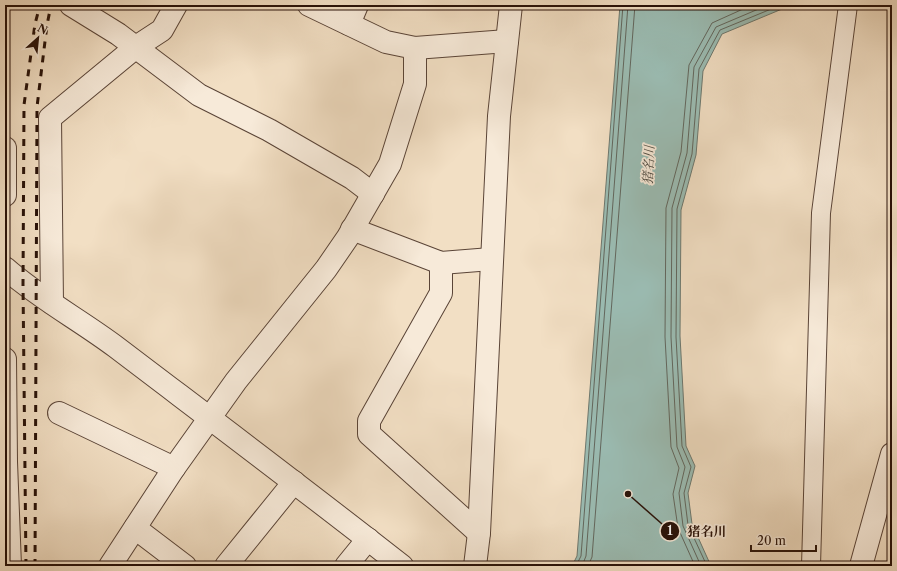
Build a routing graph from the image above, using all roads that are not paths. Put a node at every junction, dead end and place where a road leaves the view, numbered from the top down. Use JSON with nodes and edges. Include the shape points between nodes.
{"nodes":[{"id":1,"x":71,"y":5,"type":"edge"},
{"id":2,"x":176,"y":5,"type":"edge"},
{"id":3,"x":310,"y":5,"type":"edge"},
{"id":4,"x":511,"y":5,"type":"edge"},
{"id":5,"x":848,"y":5,"type":"edge"},
{"id":6,"x":353,"y":14,"type":"edge"},
{"id":7,"x":507,"y":41,"type":"junction"},
{"id":8,"x":136,"y":47,"type":"junction"},
{"id":9,"x":415,"y":48,"type":"junction"},
{"id":10,"x":5,"y":148,"type":"edge"},
{"id":11,"x":373,"y":194,"type":"junction"},
{"id":12,"x":5,"y":195,"type":"edge"},
{"id":13,"x":352,"y":229,"type":"junction"},
{"id":14,"x":491,"y":258,"type":"junction"},
{"id":15,"x":441,"y":263,"type":"junction"},
{"id":16,"x":5,"y":268,"type":"edge"},
{"id":17,"x":52,"y":303,"type":"junction"},
{"id":18,"x":5,"y":359,"type":"edge"},
{"id":19,"x":59,"y":413,"type":"dead end"},
{"id":20,"x":210,"y":418,"type":"junction"},
{"id":21,"x":892,"y":454,"type":"edge"},
{"id":22,"x":5,"y":462,"type":"edge"},
{"id":23,"x":174,"y":468,"type":"junction"},
{"id":24,"x":294,"y":482,"type":"junction"},
{"id":25,"x":135,"y":528,"type":"junction"},
{"id":26,"x":479,"y":533,"type":"junction"},
{"id":27,"x":368,"y":539,"type":"junction"},
{"id":28,"x":10,"y":566,"type":"edge"},
{"id":29,"x":110,"y":566,"type":"edge"},
{"id":30,"x":186,"y":566,"type":"edge"},
{"id":31,"x":226,"y":566,"type":"edge"},
{"id":32,"x":346,"y":566,"type":"edge"},
{"id":33,"x":402,"y":566,"type":"edge"},
{"id":34,"x":475,"y":566,"type":"edge"},
{"id":35,"x":811,"y":566,"type":"edge"},
{"id":36,"x":861,"y":566,"type":"edge"}],
"edges":[{"from":1,"to":8,"type":"street"},
{"from":2,"to":8,"type":"street","via":[[162,30]]},
{"from":3,"to":6,"type":"street"},
{"from":4,"to":7,"type":"street"},
{"from":5,"to":35,"type":"street","via":[[821,213]]},
{"from":6,"to":9,"type":"street","via":[[386,42]]},
{"from":7,"to":9,"type":"street"},
{"from":7,"to":14,"type":"street","via":[[499,116]]},
{"from":8,"to":11,"type":"street","via":[[199,95],[275,133],[352,178]]},
{"from":8,"to":17,"type":"street","via":[[50,118]]},
{"from":9,"to":11,"type":"street","via":[[415,84],[390,164]]},
{"from":10,"to":12,"type":"street"},
{"from":11,"to":13,"type":"street"},
{"from":13,"to":15,"type":"street"},
{"from":13,"to":20,"type":"street","via":[[326,269],[236,381]]},
{"from":14,"to":15,"type":"street"},
{"from":14,"to":26,"type":"street"},
{"from":15,"to":26,"type":"street","via":[[441,293],[369,421],[369,434]]},
{"from":16,"to":17,"type":"street","via":[[23,284]]},
{"from":17,"to":20,"type":"street"},
{"from":18,"to":22,"type":"street"},
{"from":19,"to":23,"type":"street"},
{"from":20,"to":23,"type":"street"},
{"from":20,"to":24,"type":"street"},
{"from":21,"to":36,"type":"street"},
{"from":22,"to":28,"type":"street"},
{"from":23,"to":25,"type":"street"},
{"from":24,"to":27,"type":"street"},
{"from":24,"to":31,"type":"street"},
{"from":25,"to":29,"type":"street"},
{"from":25,"to":30,"type":"street"},
{"from":26,"to":34,"type":"street"},
{"from":27,"to":32,"type":"street"},
{"from":27,"to":33,"type":"street"}]}
